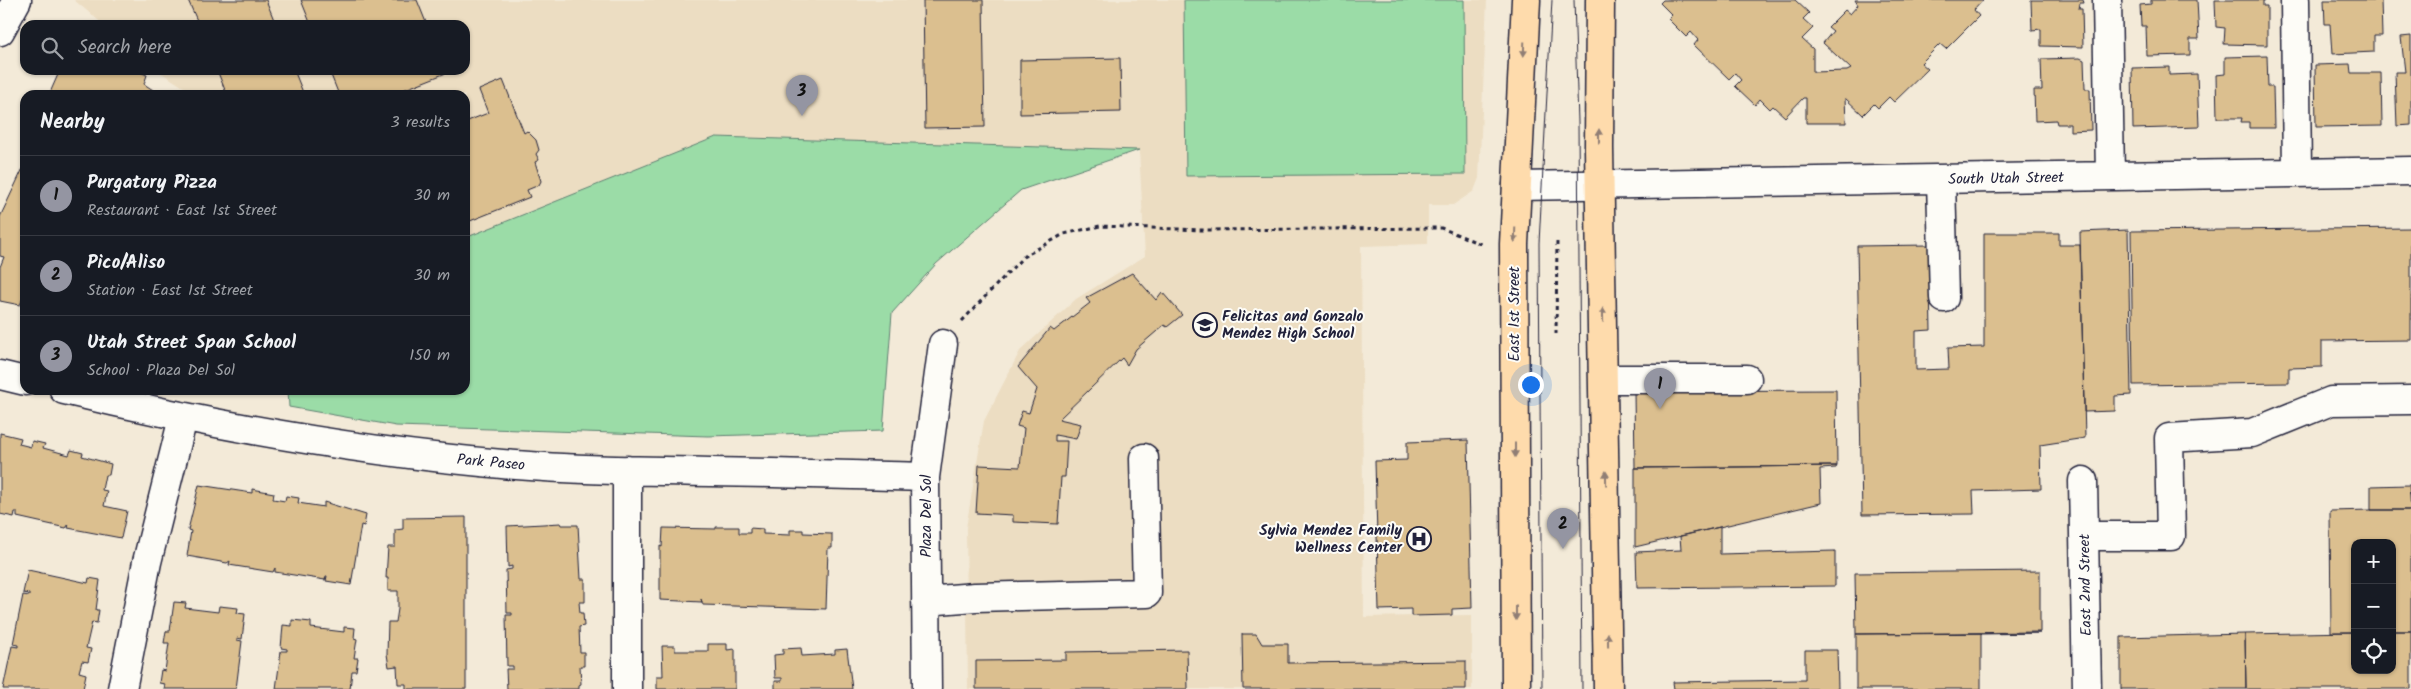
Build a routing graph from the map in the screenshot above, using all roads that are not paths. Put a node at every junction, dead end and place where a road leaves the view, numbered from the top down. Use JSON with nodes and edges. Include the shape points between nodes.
{"nodes":[{"id":1,"x":17,"y":0,"type":"edge"},
{"id":2,"x":1526,"y":0,"type":"edge"},
{"id":3,"x":1600,"y":0,"type":"edge"},
{"id":4,"x":2107,"y":0,"type":"edge"},
{"id":5,"x":2295,"y":0,"type":"edge"},
{"id":6,"x":0,"y":31,"type":"edge"},
{"id":7,"x":2411,"y":171,"type":"edge"},
{"id":8,"x":2297,"y":173,"type":"junction"},
{"id":9,"x":2110,"y":176,"type":"junction"},
{"id":10,"x":1941,"y":179,"type":"junction"},
{"id":11,"x":1601,"y":184,"type":"junction"},
{"id":12,"x":1517,"y":186,"type":"junction"},
{"id":13,"x":1944,"y":298,"type":"dead end"},
{"id":14,"x":943,"y":344,"type":"road end"},
{"id":15,"x":0,"y":375,"type":"edge"},
{"id":16,"x":1605,"y":379,"type":"junction"},
{"id":17,"x":1747,"y":379,"type":"dead end"},
{"id":18,"x":20,"y":380,"type":"edge"},
{"id":19,"x":85,"y":395,"type":"edge"},
{"id":20,"x":2411,"y":400,"type":"edge"},
{"id":21,"x":183,"y":418,"type":"junction"},
{"id":22,"x":1144,"y":458,"type":"dead end"},
{"id":23,"x":627,"y":470,"type":"junction"},
{"id":24,"x":925,"y":476,"type":"junction"},
{"id":25,"x":2083,"y":482,"type":"dead end"},
{"id":26,"x":2084,"y":536,"type":"junction"},
{"id":27,"x":926,"y":601,"type":"junction"},
{"id":28,"x":122,"y":689,"type":"edge"},
{"id":29,"x":627,"y":689,"type":"edge"},
{"id":30,"x":927,"y":689,"type":"edge"},
{"id":31,"x":1516,"y":689,"type":"edge"},
{"id":32,"x":1608,"y":689,"type":"edge"},
{"id":33,"x":2087,"y":689,"type":"edge"}],
"edges":[{"from":1,"to":6,"type":"street"},
{"from":2,"to":12,"type":"main road","name":"East 1st Street","one_way":true},
{"from":11,"to":3,"type":"main road","one_way":true},
{"from":4,"to":9,"type":"street"},
{"from":5,"to":8,"type":"street"},
{"from":7,"to":8,"type":"street","name":"South Utah Street"},
{"from":8,"to":9,"type":"street","name":"South Utah Street"},
{"from":9,"to":10,"type":"street","name":"South Utah Street"},
{"from":10,"to":11,"type":"street","name":"South Utah Street"},
{"from":10,"to":13,"type":"street"},
{"from":11,"to":12,"type":"street","name":"South Utah Street"},
{"from":16,"to":11,"type":"main road","one_way":true},
{"from":12,"to":31,"type":"main road","name":"East 1st Street","one_way":true,"via":[[1514,317]]},
{"from":14,"to":24,"type":"street","name":"Plaza Del Sol"},
{"from":15,"to":18,"type":"street"},
{"from":16,"to":17,"type":"street"},
{"from":32,"to":16,"type":"main road","one_way":true},
{"from":19,"to":21,"type":"street","name":"Park Paseo"},
{"from":20,"to":26,"type":"street","via":[[2331,401],[2252,434],[2169,438],[2171,536]]},
{"from":21,"to":23,"type":"street","name":"Park Paseo","via":[[371,450],[504,464]]},
{"from":21,"to":28,"type":"street","via":[[147,562]]},
{"from":22,"to":27,"type":"street","via":[[1147,593]]},
{"from":23,"to":24,"type":"street","name":"Park Paseo"},
{"from":23,"to":29,"type":"street"},
{"from":24,"to":27,"type":"street","name":"Plaza Del Sol"},
{"from":25,"to":26,"type":"street","name":"East 2nd Street"},
{"from":26,"to":33,"type":"street","name":"East 2nd Street"},
{"from":27,"to":30,"type":"street","name":"Plaza Del Sol"}]}
